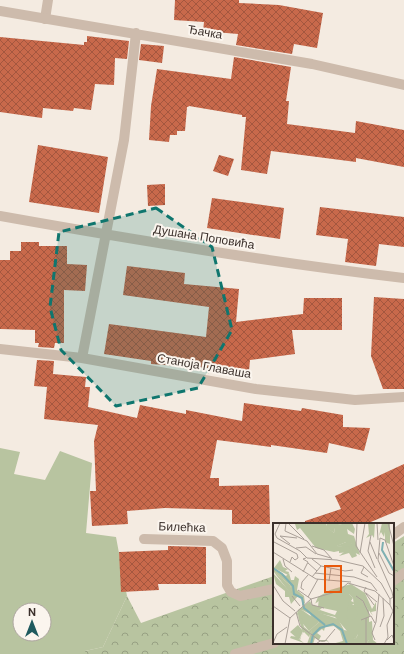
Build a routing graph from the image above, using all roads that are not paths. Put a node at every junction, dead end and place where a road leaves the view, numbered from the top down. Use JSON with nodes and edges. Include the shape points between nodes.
{"nodes":[{"id":1,"x":48,"y":0,"type":"edge"},
{"id":2,"x":0,"y":11,"type":"edge"},
{"id":3,"x":44,"y":19,"type":"junction"},
{"id":4,"x":136,"y":33,"type":"junction"},
{"id":5,"x":404,"y":85,"type":"edge"},
{"id":6,"x":0,"y":216,"type":"edge"},
{"id":7,"x":106,"y":235,"type":"junction"},
{"id":8,"x":404,"y":278,"type":"edge"},
{"id":9,"x":0,"y":349,"type":"edge"},
{"id":10,"x":82,"y":358,"type":"junction"},
{"id":11,"x":404,"y":397,"type":"edge"},
{"id":12,"x":404,"y":527,"type":"edge"},
{"id":13,"x":394,"y":534,"type":"edge"},
{"id":14,"x":144,"y":539,"type":"dead end"},
{"id":15,"x":404,"y":573,"type":"edge"},
{"id":16,"x":394,"y":580,"type":"edge"},
{"id":17,"x":273,"y":589,"type":"edge"},
{"id":18,"x":273,"y":643,"type":"edge"},
{"id":19,"x":235,"y":654,"type":"edge"}],
"edges":[{"from":1,"to":3,"type":"street"},
{"from":2,"to":3,"type":"street","name":"Ђачка"},
{"from":3,"to":4,"type":"street","name":"Ђачка"},
{"from":4,"to":5,"type":"street","name":"Ђачка","via":[[312,64]]},
{"from":4,"to":7,"type":"street","via":[[124,140]]},
{"from":6,"to":7,"type":"street","name":"Душана Поповића"},
{"from":7,"to":8,"type":"street","name":"Душана Поповића"},
{"from":7,"to":10,"type":"street"},
{"from":9,"to":10,"type":"street","name":"Станоја Главаша"},
{"from":10,"to":11,"type":"street","name":"Станоја Главаша","via":[[256,389],[355,400]]},
{"from":12,"to":13,"type":"street"},
{"from":14,"to":17,"type":"street","name":"Билећка","via":[[213,541],[222,548],[226,561],[226,585],[231,592],[240,596]]},
{"from":15,"to":16,"type":"street"},
{"from":18,"to":19,"type":"street"}]}
